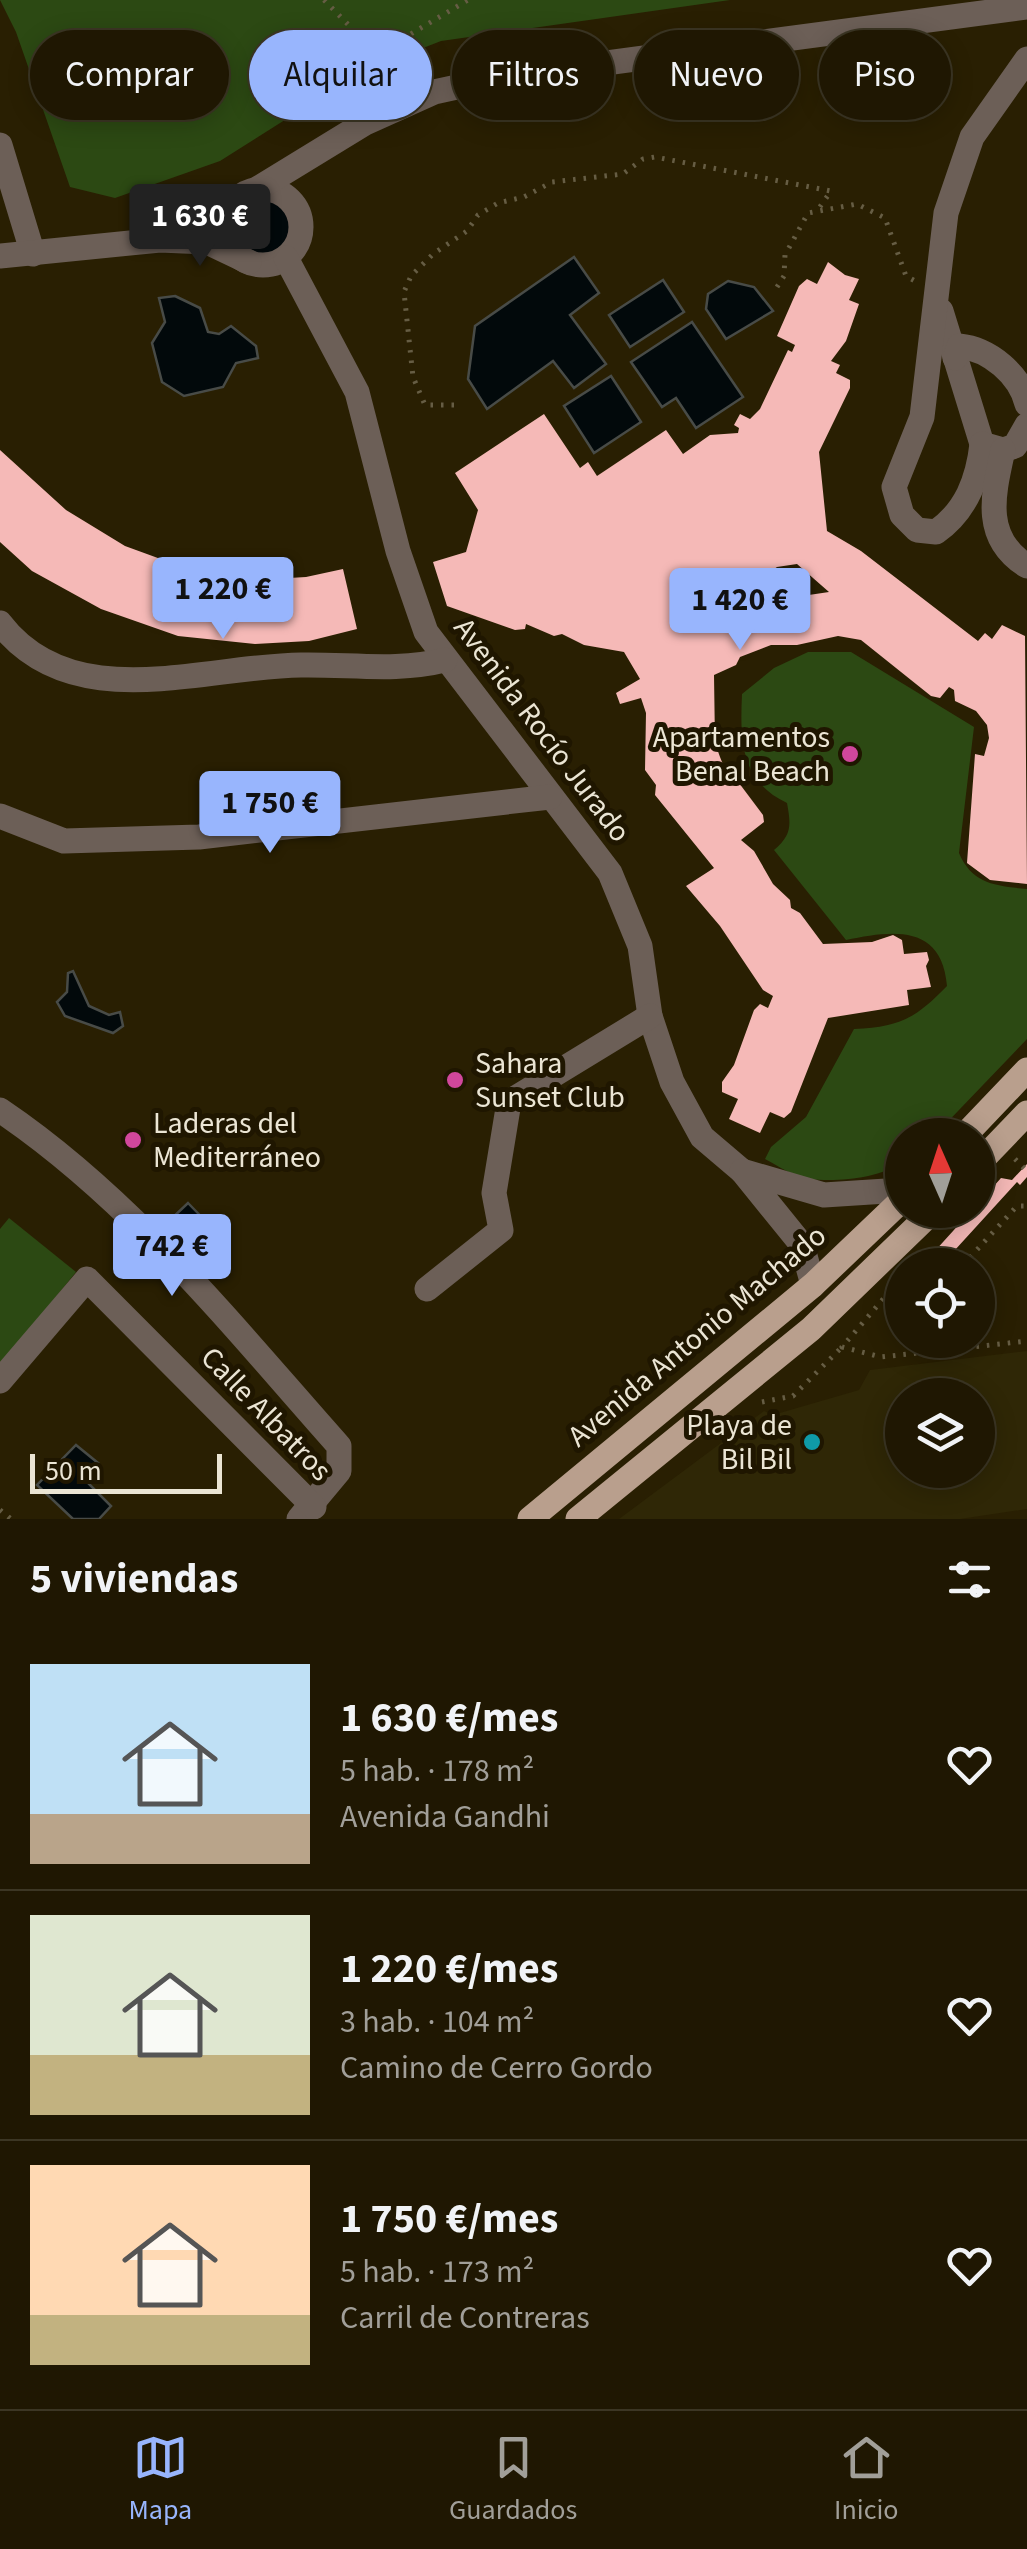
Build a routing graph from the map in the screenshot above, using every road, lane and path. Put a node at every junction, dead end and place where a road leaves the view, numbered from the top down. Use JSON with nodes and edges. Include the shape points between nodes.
{"nodes":[{"id":1,"x":324,"y":0,"type":"edge"},
{"id":2,"x":468,"y":0,"type":"edge"},
{"id":3,"x":1027,"y":7,"type":"edge"},
{"id":4,"x":353,"y":30,"type":"edge"},
{"id":5,"x":417,"y":30,"type":"edge"},
{"id":6,"x":1027,"y":59,"type":"edge"},
{"id":7,"x":432,"y":93,"type":"edge"},
{"id":8,"x":378,"y":120,"type":"edge"},
{"id":9,"x":0,"y":145,"type":"edge"},
{"id":10,"x":325,"y":148,"type":"junction"},
{"id":11,"x":257,"y":189,"type":"junction"},
{"id":12,"x":290,"y":199,"type":"junction"},
{"id":13,"x":229,"y":208,"type":"junction"},
{"id":14,"x":817,"y":211,"type":"junction"},
{"id":15,"x":160,"y":240,"type":"junction"},
{"id":16,"x":33,"y":254,"type":"junction"},
{"id":17,"x":0,"y":256,"type":"edge"},
{"id":18,"x":286,"y":258,"type":"junction"},
{"id":19,"x":249,"y":262,"type":"junction"},
{"id":20,"x":777,"y":287,"type":"dead end"},
{"id":21,"x":936,"y":292,"type":"junction"},
{"id":22,"x":954,"y":358,"type":"junction"},
{"id":23,"x":1027,"y":404,"type":"edge"},
{"id":24,"x":454,"y":405,"type":"dead end"},
{"id":25,"x":1027,"y":424,"type":"edge"},
{"id":26,"x":992,"y":447,"type":"junction"},
{"id":27,"x":1027,"y":566,"type":"edge"},
{"id":28,"x":0,"y":623,"type":"edge"},
{"id":29,"x":445,"y":660,"type":"junction"},
{"id":30,"x":550,"y":797,"type":"junction"},
{"id":31,"x":0,"y":816,"type":"edge"},
{"id":32,"x":650,"y":1016,"type":"junction"},
{"id":33,"x":1027,"y":1070,"type":"edge"},
{"id":34,"x":0,"y":1110,"type":"edge"},
{"id":35,"x":1027,"y":1113,"type":"edge"},
{"id":36,"x":981,"y":1118,"type":"edge"},
{"id":37,"x":995,"y":1146,"type":"edge"},
{"id":38,"x":742,"y":1171,"type":"junction"},
{"id":39,"x":885,"y":1191,"type":"edge"},
{"id":40,"x":1027,"y":1206,"type":"edge"},
{"id":41,"x":885,"y":1216,"type":"edge"},
{"id":42,"x":915,"y":1228,"type":"edge"},
{"id":43,"x":979,"y":1248,"type":"edge"},
{"id":44,"x":812,"y":1285,"type":"junction"},
{"id":45,"x":427,"y":1289,"type":"dead end"},
{"id":46,"x":885,"y":1296,"type":"edge"},
{"id":47,"x":1027,"y":1341,"type":"edge"},
{"id":48,"x":995,"y":1345,"type":"edge"},
{"id":49,"x":885,"y":1358,"type":"edge"},
{"id":50,"x":0,"y":1381,"type":"edge"},
{"id":51,"x":0,"y":1510,"type":"edge"},
{"id":52,"x":307,"y":1513,"type":"edge"},
{"id":53,"x":11,"y":1519,"type":"edge"},
{"id":54,"x":530,"y":1519,"type":"edge"},
{"id":55,"x":578,"y":1519,"type":"edge"}],
"edges":[{"from":1,"to":4,"type":"path"},
{"from":2,"to":5,"type":"path"},
{"from":3,"to":7,"type":"street","via":[[508,76]]},
{"from":6,"to":21,"type":"street","via":[[972,137],[946,213]]},
{"from":8,"to":10,"type":"street"},
{"from":9,"to":16,"type":"street"},
{"from":10,"to":11,"type":"street"},
{"from":10,"to":12,"type":"street"},
{"from":11,"to":12,"type":"street"},
{"from":11,"to":13,"type":"street"},
{"from":12,"to":18,"type":"street","via":[[302,222]]},
{"from":13,"to":15,"type":"street"},
{"from":13,"to":19,"type":"street","via":[[225,234]]},
{"from":14,"to":20,"type":"path","via":[[808,213],[784,255]]},
{"from":14,"to":21,"type":"path","via":[[857,204],[885,218],[906,276]]},
{"from":14,"to":24,"type":"path","via":[[831,191],[655,157],[623,174],[552,182],[498,203],[433,254],[404,292],[413,377],[425,405]]},
{"from":15,"to":16,"type":"street"},
{"from":15,"to":19,"type":"street","via":[[207,242]]},
{"from":16,"to":17,"type":"street"},
{"from":18,"to":19,"type":"street"},
{"from":18,"to":29,"type":"street","name":"Avenida Rocío Jurado","via":[[357,392],[398,550],[426,632]]},
{"from":21,"to":22,"type":"street"},
{"from":21,"to":26,"type":"street","via":[[922,416],[894,487],[902,515],[917,530],[936,532],[954,519]]},
{"from":22,"to":23,"type":"street","via":[[965,346],[992,358],[1011,372]]},
{"from":22,"to":26,"type":"street"},
{"from":25,"to":26,"type":"street","via":[[1014,446]]},
{"from":26,"to":27,"type":"street","via":[[991,506],[1007,554]]},
{"from":28,"to":29,"type":"street","via":[[42,662],[130,683],[204,671],[418,667]]},
{"from":29,"to":30,"type":"street","name":"Avenida Rocío Jurado"},
{"from":30,"to":31,"type":"street","via":[[199,837],[64,841]]},
{"from":30,"to":32,"type":"street","name":"Avenida Rocío Jurado","via":[[610,873],[640,946]]},
{"from":32,"to":38,"type":"street","name":"Avenida Rocío Jurado","via":[[672,1082],[702,1138]]},
{"from":32,"to":45,"type":"street","via":[[509,1102],[494,1192],[501,1230]]},
{"from":33,"to":36,"type":"main road"},
{"from":34,"to":52,"type":"street","via":[[54,1147],[187,1274],[339,1446],[339,1471]]},
{"from":35,"to":37,"type":"main road"},
{"from":38,"to":39,"type":"street","name":"Avenida Rocío Jurado","via":[[824,1195]]},
{"from":38,"to":44,"type":"street","name":"Avenida Rocío Jurado","via":[[802,1245]]},
{"from":40,"to":43,"type":"path","via":[[1017,1206]]},
{"from":41,"to":44,"type":"main road","name":"Avenida Antonio Machado"},
{"from":42,"to":55,"type":"main road","via":[[811,1329]]},
{"from":44,"to":54,"type":"main road","name":"Avenida Antonio Machado"},
{"from":46,"to":49,"type":"path","via":[[842,1348]]},
{"from":47,"to":48,"type":"path"},
{"from":50,"to":52,"type":"street","name":"Calle Albatros","via":[[88,1279]]},
{"from":51,"to":53,"type":"path"}]}
